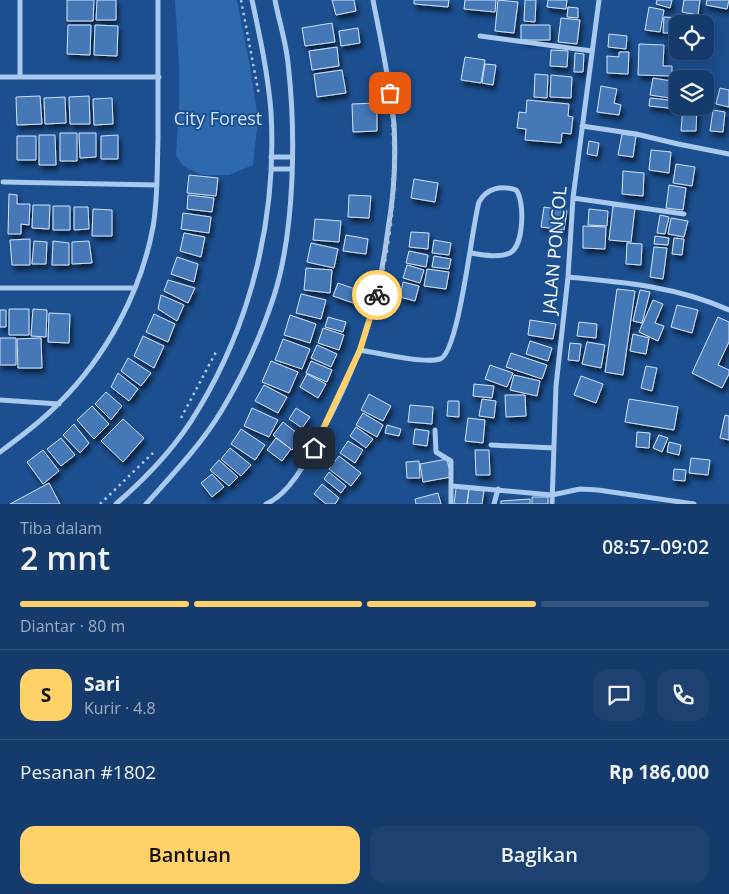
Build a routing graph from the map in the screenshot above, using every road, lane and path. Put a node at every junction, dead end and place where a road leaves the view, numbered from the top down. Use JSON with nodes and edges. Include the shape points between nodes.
{"nodes":[{"id":1,"x":20,"y":0,"type":"edge"},
{"id":2,"x":158,"y":0,"type":"edge"},
{"id":3,"x":241,"y":0,"type":"edge"},
{"id":4,"x":252,"y":0,"type":"edge"},
{"id":5,"x":275,"y":0,"type":"edge"},
{"id":6,"x":373,"y":0,"type":"edge"},
{"id":7,"x":599,"y":0,"type":"edge"},
{"id":8,"x":480,"y":36,"type":"dead end"},
{"id":9,"x":592,"y":51,"type":"junction"},
{"id":10,"x":0,"y":77,"type":"edge"},
{"id":11,"x":20,"y":77,"type":"junction"},
{"id":12,"x":158,"y":78,"type":"junction"},
{"id":13,"x":259,"y":95,"type":"dead end"},
{"id":14,"x":582,"y":126,"type":"junction"},
{"id":15,"x":729,"y":154,"type":"edge"},
{"id":16,"x":271,"y":157,"type":"junction"},
{"id":17,"x":292,"y":157,"type":"junction"},
{"id":18,"x":271,"y":169,"type":"junction"},
{"id":19,"x":292,"y":169,"type":"junction"},
{"id":20,"x":3,"y":182,"type":"dead end"},
{"id":21,"x":157,"y":185,"type":"junction"},
{"id":22,"x":573,"y":198,"type":"junction"},
{"id":23,"x":684,"y":214,"type":"dead end"},
{"id":24,"x":471,"y":253,"type":"junction"},
{"id":25,"x":568,"y":277,"type":"junction"},
{"id":26,"x":0,"y":288,"type":"edge"},
{"id":27,"x":135,"y":288,"type":"junction"},
{"id":28,"x":729,"y":310,"type":"edge"},
{"id":29,"x":220,"y":346,"type":"dead end"},
{"id":30,"x":360,"y":350,"type":"junction"},
{"id":31,"x":0,"y":400,"type":"edge"},
{"id":32,"x":59,"y":404,"type":"junction"},
{"id":33,"x":180,"y":419,"type":"dead end"},
{"id":34,"x":435,"y":430,"type":"dead end"},
{"id":35,"x":490,"y":446,"type":"dead end"},
{"id":36,"x":554,"y":448,"type":"junction"},
{"id":37,"x":157,"y":449,"type":"dead end"},
{"id":38,"x":0,"y":452,"type":"edge"},
{"id":39,"x":452,"y":486,"type":"junction"},
{"id":40,"x":498,"y":489,"type":"junction"},
{"id":41,"x":552,"y":495,"type":"junction"},
{"id":42,"x":100,"y":504,"type":"edge"},
{"id":43,"x":116,"y":504,"type":"edge"},
{"id":44,"x":146,"y":504,"type":"edge"},
{"id":45,"x":266,"y":504,"type":"edge"},
{"id":46,"x":451,"y":504,"type":"edge"},
{"id":47,"x":494,"y":504,"type":"edge"},
{"id":48,"x":552,"y":504,"type":"edge"},
{"id":49,"x":694,"y":504,"type":"edge"}],
"edges":[{"from":1,"to":11,"type":"street"},
{"from":2,"to":12,"type":"street"},
{"from":3,"to":13,"type":"path"},
{"from":4,"to":16,"type":"street","via":[[268,84]]},
{"from":5,"to":17,"type":"street","via":[[288,61]]},
{"from":6,"to":30,"type":"street","via":[[392,105],[394,163],[392,208],[381,277]]},
{"from":7,"to":9,"type":"street","name":"JALAN PONCOL"},
{"from":8,"to":9,"type":"street"},
{"from":9,"to":14,"type":"street","name":"JALAN PONCOL"},
{"from":10,"to":11,"type":"street"},
{"from":11,"to":12,"type":"street"},
{"from":12,"to":21,"type":"street"},
{"from":14,"to":15,"type":"street"},
{"from":14,"to":22,"type":"street","name":"JALAN PONCOL"},
{"from":16,"to":17,"type":"street"},
{"from":16,"to":18,"type":"street"},
{"from":17,"to":19,"type":"street"},
{"from":18,"to":19,"type":"street"},
{"from":18,"to":43,"type":"street","via":[[259,259],[226,354],[186,428]]},
{"from":19,"to":44,"type":"street","via":[[280,272],[248,361],[225,405],[201,440]]},
{"from":20,"to":21,"type":"street"},
{"from":21,"to":27,"type":"street","via":[[153,225]]},
{"from":22,"to":23,"type":"street"},
{"from":22,"to":25,"type":"street","name":"JALAN PONCOL"},
{"from":24,"to":24,"type":"street","via":[[476,215],[483,195],[499,188],[516,190],[522,206],[516,249],[511,253],[490,256]]},
{"from":24,"to":30,"type":"street","via":[[454,332],[444,356],[427,360]]},
{"from":25,"to":28,"type":"street","via":[[670,290]]},
{"from":25,"to":36,"type":"street","name":"JALAN PONCOL","via":[[557,366]]},
{"from":26,"to":27,"type":"street"},
{"from":27,"to":32,"type":"street","via":[[118,326]]},
{"from":29,"to":33,"type":"path"},
{"from":30,"to":45,"type":"street","via":[[314,448],[287,489]]},
{"from":31,"to":32,"type":"street"},
{"from":32,"to":38,"type":"street"},
{"from":34,"to":39,"type":"street","via":[[436,452],[451,461]]},
{"from":35,"to":36,"type":"street"},
{"from":36,"to":41,"type":"street","name":"JALAN PONCOL"},
{"from":37,"to":42,"type":"path"},
{"from":39,"to":40,"type":"street"},
{"from":39,"to":46,"type":"street"},
{"from":40,"to":41,"type":"street"},
{"from":40,"to":47,"type":"street"},
{"from":41,"to":48,"type":"street","name":"JALAN PONCOL"},
{"from":41,"to":49,"type":"street","via":[[580,489],[598,490]]}]}
